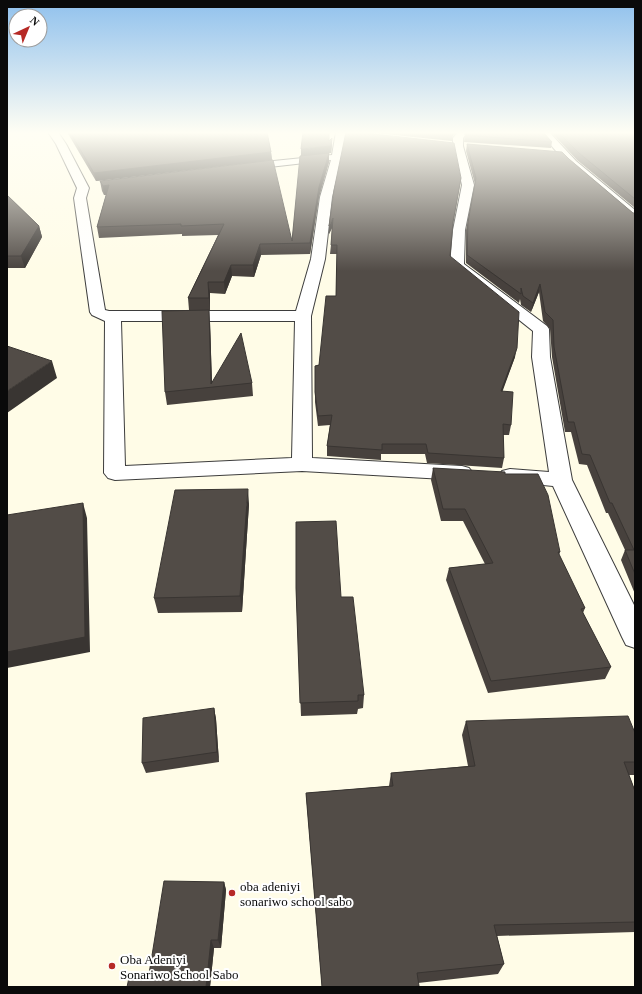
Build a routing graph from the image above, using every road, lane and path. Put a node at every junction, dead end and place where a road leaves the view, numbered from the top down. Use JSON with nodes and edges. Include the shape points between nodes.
{"nodes":[{"id":1,"x":81,"y":178,"type":"edge"},
{"id":2,"x":331,"y":178,"type":"edge"},
{"id":3,"x":467,"y":178,"type":"edge"},
{"id":4,"x":591,"y":178,"type":"edge"},
{"id":5,"x":635,"y":216,"type":"edge"},
{"id":6,"x":105,"y":316,"type":"junction"},
{"id":7,"x":303,"y":316,"type":"junction"},
{"id":8,"x":302,"y":464,"type":"junction"},
{"id":9,"x":561,"y":480,"type":"junction"},
{"id":10,"x":635,"y":637,"type":"edge"}],
"edges":[{"from":1,"to":6,"type":"street","via":[[86,188],[80,198],[98,312]]},
{"from":2,"to":7,"type":"street","via":[[318,259]]},
{"from":3,"to":9,"type":"street","via":[[468,185],[459,230],[457,266],[541,329],[541,357]]},
{"from":4,"to":5,"type":"street"},
{"from":6,"to":7,"type":"street"},
{"from":6,"to":8,"type":"street","via":[[114,319],[116,472]]},
{"from":7,"to":8,"type":"street"},
{"from":8,"to":9,"type":"street"},
{"from":9,"to":10,"type":"street"}]}
